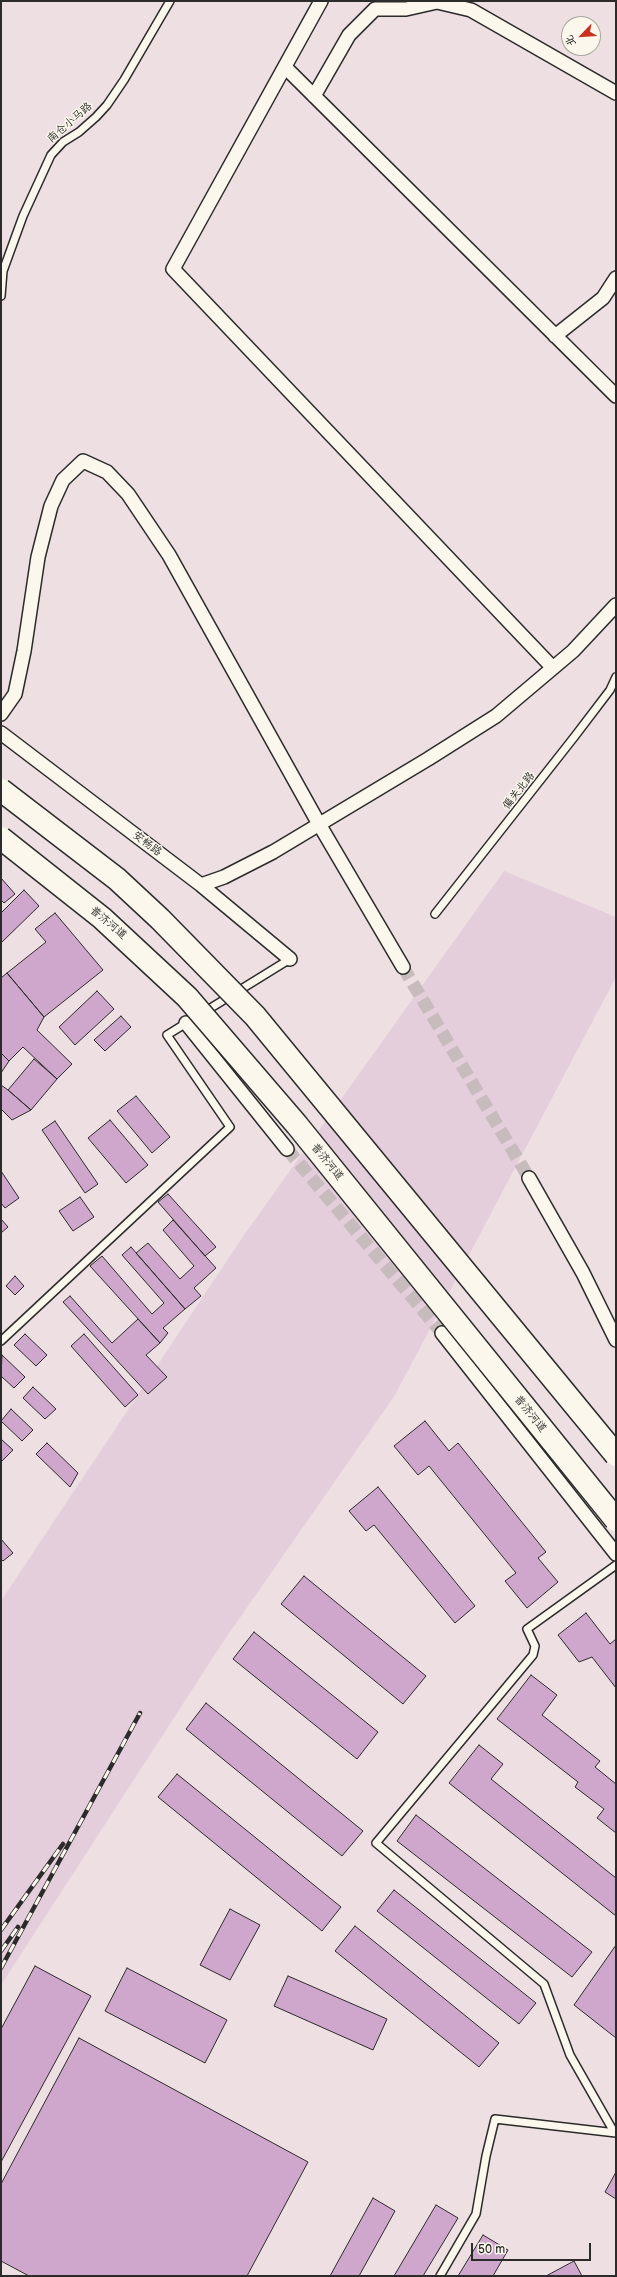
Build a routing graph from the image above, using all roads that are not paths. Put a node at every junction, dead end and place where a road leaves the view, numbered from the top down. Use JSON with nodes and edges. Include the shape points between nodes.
{"nodes":[{"id":1,"x":170,"y":1,"type":"edge"},
{"id":2,"x":321,"y":1,"type":"edge"},
{"id":3,"x":285,"y":67,"type":"junction"},
{"id":4,"x":616,"y":93,"type":"edge"},
{"id":5,"x":314,"y":96,"type":"junction"},
{"id":6,"x":616,"y":278,"type":"edge"},
{"id":7,"x":1,"y":296,"type":"edge"},
{"id":8,"x":555,"y":336,"type":"junction"},
{"id":9,"x":616,"y":396,"type":"edge"},
{"id":10,"x":616,"y":606,"type":"edge"},
{"id":11,"x":553,"y":668,"type":"junction"},
{"id":12,"x":616,"y":677,"type":"edge"},
{"id":13,"x":1,"y":714,"type":"edge"},
{"id":14,"x":1,"y":733,"type":"edge"},
{"id":15,"x":1,"y":790,"type":"edge"},
{"id":16,"x":319,"y":824,"type":"junction"},
{"id":17,"x":1,"y":838,"type":"edge"},
{"id":18,"x":201,"y":885,"type":"junction"},
{"id":19,"x":435,"y":914,"type":"dead end"},
{"id":20,"x":290,"y":959,"type":"joint"},
{"id":21,"x":403,"y":967,"type":"tunnel mouth"},
{"id":22,"x":186,"y":1023,"type":"junction"},
{"id":23,"x":287,"y":1149,"type":"tunnel mouth"},
{"id":24,"x":529,"y":1178,"type":"tunnel mouth"},
{"id":25,"x":442,"y":1333,"type":"tunnel mouth"},
{"id":26,"x":616,"y":1340,"type":"edge"},
{"id":27,"x":1,"y":1341,"type":"edge"},
{"id":28,"x":616,"y":1455,"type":"edge"},
{"id":29,"x":616,"y":1520,"type":"edge"},
{"id":30,"x":616,"y":1554,"type":"edge"},
{"id":31,"x":616,"y":1565,"type":"edge"},
{"id":32,"x":615,"y":2132,"type":"edge"},
{"id":33,"x":440,"y":2276,"type":"edge"}],
"edges":[{"from":1,"to":7,"type":"lane","name":"南仓小马路","via":[[107,105],[51,155],[23,216],[3,271]]},
{"from":2,"to":3,"type":"street"},
{"from":3,"to":5,"type":"street"},
{"from":3,"to":11,"type":"street","via":[[173,269]]},
{"from":4,"to":5,"type":"street","via":[[471,10],[437,2],[406,9],[375,9],[348,35]]},
{"from":5,"to":8,"type":"street"},
{"from":6,"to":8,"type":"street","via":[[603,298]]},
{"from":8,"to":9,"type":"street"},
{"from":10,"to":11,"type":"street"},
{"from":11,"to":16,"type":"street","via":[[496,716],[428,760]]},
{"from":12,"to":19,"type":"lane","name":"偏关北路","via":[[610,690],[576,736]]},
{"from":13,"to":16,"type":"street","via":[[15,694],[38,557],[51,506],[63,480],[83,461],[107,472],[128,494],[168,555]]},
{"from":14,"to":18,"type":"street","name":"安畅路"},
{"from":15,"to":28,"type":"highway","bridge":true,"via":[[117,879],[255,1016]]},
{"from":16,"to":18,"type":"street","via":[[224,877]]},
{"from":16,"to":21,"type":"street"},
{"from":17,"to":29,"type":"highway","name":"普济河道","bridge":true,"via":[[102,918],[187,997],[297,1125]]},
{"from":18,"to":20,"type":"street","name":"安畅路"},
{"from":20,"to":22,"type":"lane"},
{"from":22,"to":23,"type":"street"},
{"from":22,"to":27,"type":"lane","via":[[167,1035],[230,1127]]},
{"from":24,"to":26,"type":"street","via":[[583,1273]]},
{"from":25,"to":30,"type":"street"},
{"from":31,"to":32,"type":"lane","via":[[527,1629],[535,1646],[533,1655],[376,1843],[544,1984],[570,2056]]},
{"from":32,"to":33,"type":"lane","via":[[495,2119],[476,2214]]}]}
